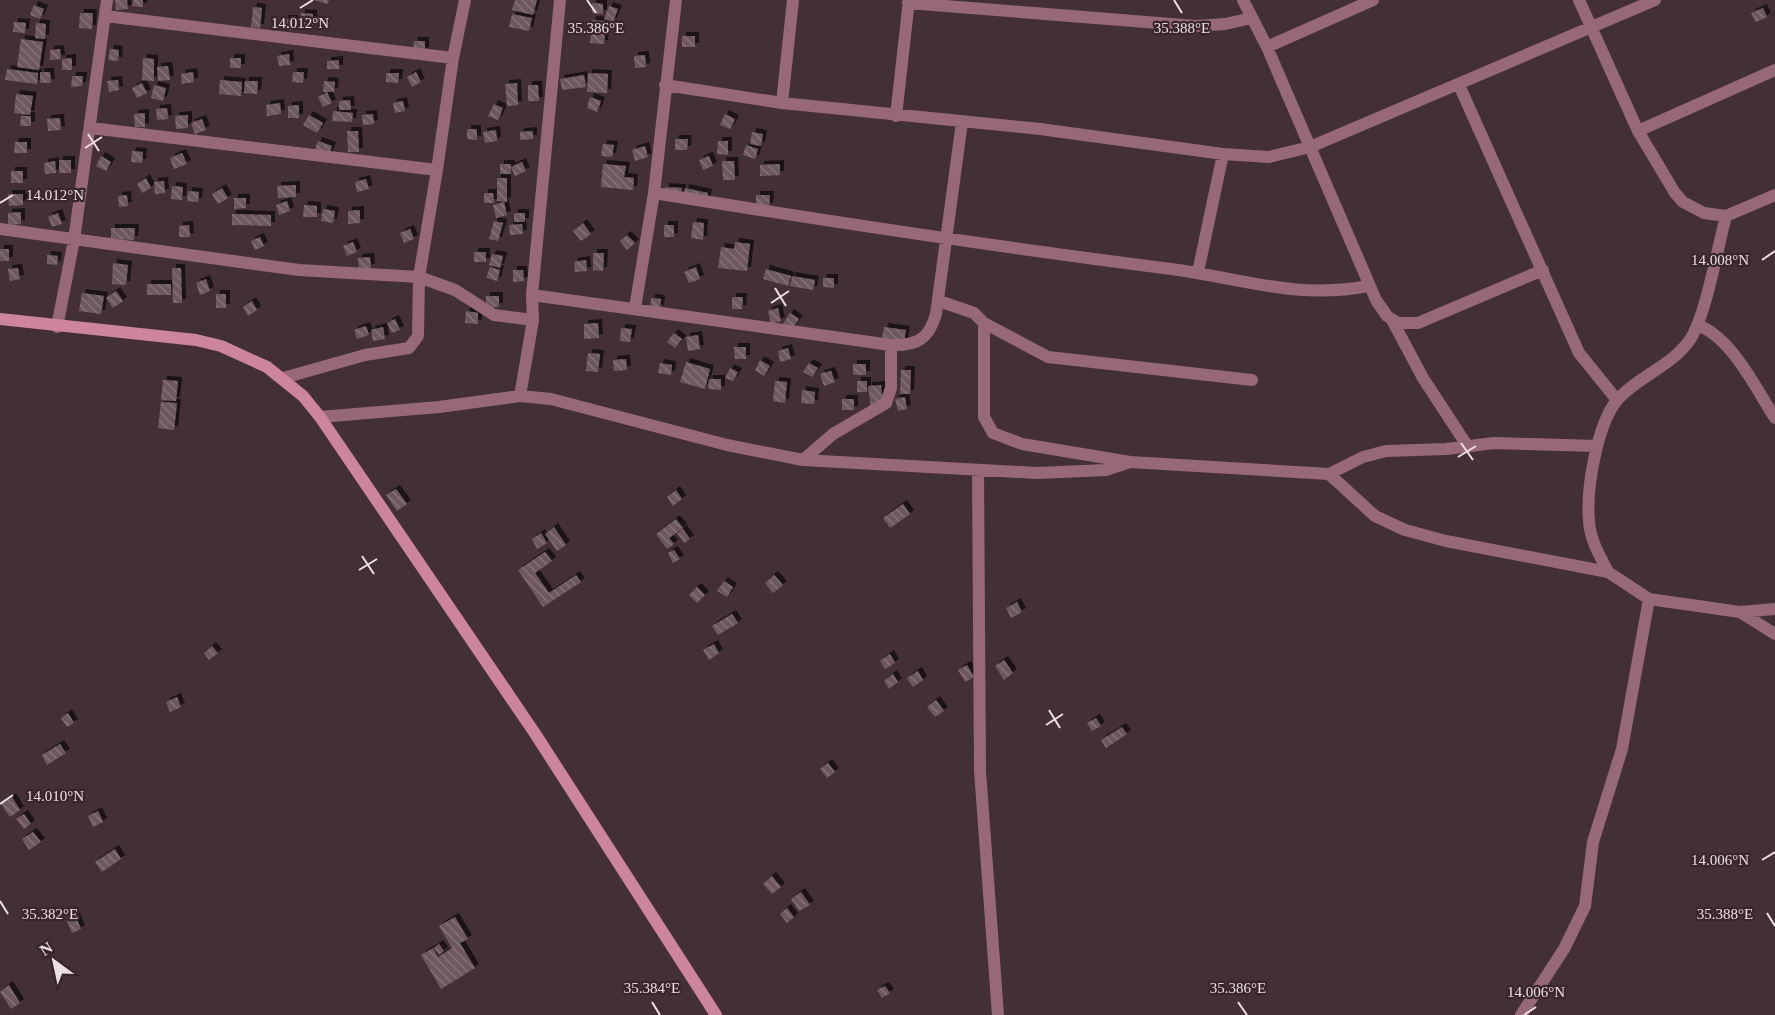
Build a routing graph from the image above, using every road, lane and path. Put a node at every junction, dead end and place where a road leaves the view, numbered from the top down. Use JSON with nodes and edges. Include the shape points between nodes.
{"nodes":[{"id":1,"x":107,"y":0,"type":"edge"},
{"id":2,"x":465,"y":0,"type":"edge"},
{"id":3,"x":560,"y":0,"type":"edge"},
{"id":4,"x":676,"y":0,"type":"edge"},
{"id":5,"x":793,"y":0,"type":"edge"},
{"id":6,"x":1243,"y":0,"type":"edge"},
{"id":7,"x":1373,"y":0,"type":"edge"},
{"id":8,"x":1579,"y":0,"type":"edge"},
{"id":9,"x":1655,"y":0,"type":"edge"},
{"id":10,"x":909,"y":1,"type":"edge"},
{"id":11,"x":105,"y":16,"type":"junction"},
{"id":12,"x":1252,"y":18,"type":"junction"},
{"id":13,"x":1592,"y":27,"type":"junction"},
{"id":14,"x":1267,"y":48,"type":"junction"},
{"id":15,"x":453,"y":58,"type":"junction"},
{"id":16,"x":1775,"y":70,"type":"edge"},
{"id":17,"x":666,"y":85,"type":"junction"},
{"id":18,"x":1459,"y":85,"type":"junction"},
{"id":19,"x":782,"y":103,"type":"junction"},
{"id":20,"x":896,"y":116,"type":"junction"},
{"id":21,"x":962,"y":122,"type":"junction"},
{"id":22,"x":91,"y":128,"type":"junction"},
{"id":23,"x":1638,"y":131,"type":"junction"},
{"id":24,"x":1310,"y":147,"type":"junction"},
{"id":25,"x":1223,"y":154,"type":"junction"},
{"id":26,"x":437,"y":170,"type":"junction"},
{"id":27,"x":654,"y":194,"type":"junction"},
{"id":28,"x":1775,"y":195,"type":"edge"},
{"id":29,"x":1726,"y":216,"type":"junction"},
{"id":30,"x":0,"y":229,"type":"edge"},
{"id":31,"x":74,"y":240,"type":"junction"},
{"id":32,"x":944,"y":240,"type":"junction"},
{"id":33,"x":1543,"y":270,"type":"junction"},
{"id":34,"x":1197,"y":272,"type":"junction"},
{"id":35,"x":419,"y":277,"type":"junction"},
{"id":36,"x":1368,"y":286,"type":"junction"},
{"id":37,"x":532,"y":295,"type":"junction"},
{"id":38,"x":939,"y":301,"type":"junction"},
{"id":39,"x":635,"y":308,"type":"junction"},
{"id":40,"x":0,"y":319,"type":"edge"},
{"id":41,"x":533,"y":320,"type":"junction"},
{"id":42,"x":1392,"y":320,"type":"junction"},
{"id":43,"x":984,"y":323,"type":"junction"},
{"id":44,"x":1698,"y":325,"type":"junction"},
{"id":45,"x":57,"y":327,"type":"junction"},
{"id":46,"x":891,"y":345,"type":"junction"},
{"id":47,"x":283,"y":378,"type":"junction"},
{"id":48,"x":1252,"y":380,"type":"dead end"},
{"id":49,"x":520,"y":396,"type":"junction"},
{"id":50,"x":1617,"y":400,"type":"junction"},
{"id":51,"x":320,"y":417,"type":"junction"},
{"id":52,"x":1775,"y":418,"type":"edge"},
{"id":53,"x":1597,"y":446,"type":"junction"},
{"id":54,"x":1468,"y":447,"type":"junction"},
{"id":55,"x":803,"y":460,"type":"junction"},
{"id":56,"x":1130,"y":462,"type":"junction"},
{"id":57,"x":978,"y":470,"type":"junction"},
{"id":58,"x":1329,"y":474,"type":"junction"},
{"id":59,"x":1608,"y":572,"type":"junction"},
{"id":60,"x":1649,"y":599,"type":"junction"},
{"id":61,"x":1775,"y":609,"type":"edge"},
{"id":62,"x":1740,"y":612,"type":"junction"},
{"id":63,"x":1775,"y":634,"type":"edge"},
{"id":64,"x":716,"y":1015,"type":"edge"},
{"id":65,"x":998,"y":1015,"type":"edge"},
{"id":66,"x":1521,"y":1015,"type":"edge"}],
"edges":[{"from":1,"to":11,"type":"street"},
{"from":2,"to":15,"type":"street"},
{"from":3,"to":37,"type":"street"},
{"from":4,"to":17,"type":"street"},
{"from":5,"to":19,"type":"street"},
{"from":6,"to":12,"type":"street"},
{"from":7,"to":14,"type":"street"},
{"from":8,"to":13,"type":"street"},
{"from":9,"to":13,"type":"street"},
{"from":10,"to":12,"type":"street","via":[[1196,26]]},
{"from":10,"to":20,"type":"street"},
{"from":11,"to":15,"type":"street"},
{"from":11,"to":22,"type":"street"},
{"from":12,"to":14,"type":"street"},
{"from":13,"to":18,"type":"street"},
{"from":13,"to":23,"type":"street"},
{"from":14,"to":24,"type":"street"},
{"from":15,"to":26,"type":"street"},
{"from":16,"to":23,"type":"street"},
{"from":17,"to":19,"type":"street"},
{"from":17,"to":27,"type":"street"},
{"from":18,"to":24,"type":"street"},
{"from":18,"to":33,"type":"street"},
{"from":19,"to":20,"type":"street"},
{"from":20,"to":21,"type":"street"},
{"from":21,"to":25,"type":"street","via":[[1113,137]]},
{"from":21,"to":32,"type":"street"},
{"from":22,"to":26,"type":"street"},
{"from":22,"to":31,"type":"street"},
{"from":23,"to":29,"type":"street","via":[[1683,202],[1704,213]]},
{"from":24,"to":25,"type":"street","via":[[1269,157]]},
{"from":24,"to":36,"type":"street"},
{"from":25,"to":34,"type":"street"},
{"from":26,"to":35,"type":"street"},
{"from":27,"to":32,"type":"street"},
{"from":27,"to":39,"type":"street"},
{"from":28,"to":29,"type":"street"},
{"from":29,"to":44,"type":"street"},
{"from":30,"to":31,"type":"street"},
{"from":31,"to":35,"type":"street","via":[[299,270]]},
{"from":31,"to":45,"type":"street"},
{"from":32,"to":34,"type":"street"},
{"from":32,"to":38,"type":"street"},
{"from":33,"to":42,"type":"street","via":[[1418,323],[1403,325]]},
{"from":33,"to":50,"type":"street","via":[[1579,353]]},
{"from":34,"to":36,"type":"street","via":[[1313,292]]},
{"from":35,"to":41,"type":"street","via":[[455,290],[494,315]]},
{"from":35,"to":47,"type":"street","via":[[418,336],[409,348],[365,355]]},
{"from":36,"to":42,"type":"street"},
{"from":37,"to":39,"type":"street"},
{"from":37,"to":41,"type":"street"},
{"from":38,"to":43,"type":"street","via":[[974,313]]},
{"from":38,"to":46,"type":"street","via":[[932,327],[923,339],[914,344]]},
{"from":39,"to":46,"type":"street"},
{"from":40,"to":45,"type":"main road"},
{"from":41,"to":49,"type":"street"},
{"from":42,"to":54,"type":"street","via":[[1423,378]]},
{"from":43,"to":48,"type":"street","via":[[1048,357]]},
{"from":43,"to":56,"type":"street","via":[[982,409],[993,433],[1022,444]]},
{"from":44,"to":50,"type":"street","via":[[1674,359]]},
{"from":44,"to":52,"type":"street","via":[[1709,329],[1726,345]]},
{"from":45,"to":47,"type":"main road","via":[[196,340],[221,346]]},
{"from":46,"to":55,"type":"street","via":[[891,388],[886,403],[833,434]]},
{"from":47,"to":51,"type":"main road"},
{"from":49,"to":51,"type":"street"},
{"from":49,"to":55,"type":"street","via":[[551,399],[736,448]]},
{"from":50,"to":53,"type":"street"},
{"from":51,"to":64,"type":"main road","via":[[536,735]]},
{"from":53,"to":54,"type":"street","via":[[1494,443]]},
{"from":53,"to":59,"type":"street","via":[[1589,522],[1593,542]]},
{"from":54,"to":58,"type":"street","via":[[1375,453]]},
{"from":55,"to":57,"type":"street"},
{"from":56,"to":57,"type":"street","via":[[1089,472]]},
{"from":56,"to":58,"type":"street"},
{"from":57,"to":65,"type":"street","via":[[980,771]]},
{"from":58,"to":59,"type":"street","via":[[1375,516],[1405,530]]},
{"from":59,"to":60,"type":"street"},
{"from":60,"to":62,"type":"street"},
{"from":60,"to":66,"type":"street","via":[[1622,749],[1593,842],[1584,906],[1564,948]]},
{"from":61,"to":62,"type":"street"},
{"from":62,"to":63,"type":"street"}]}
